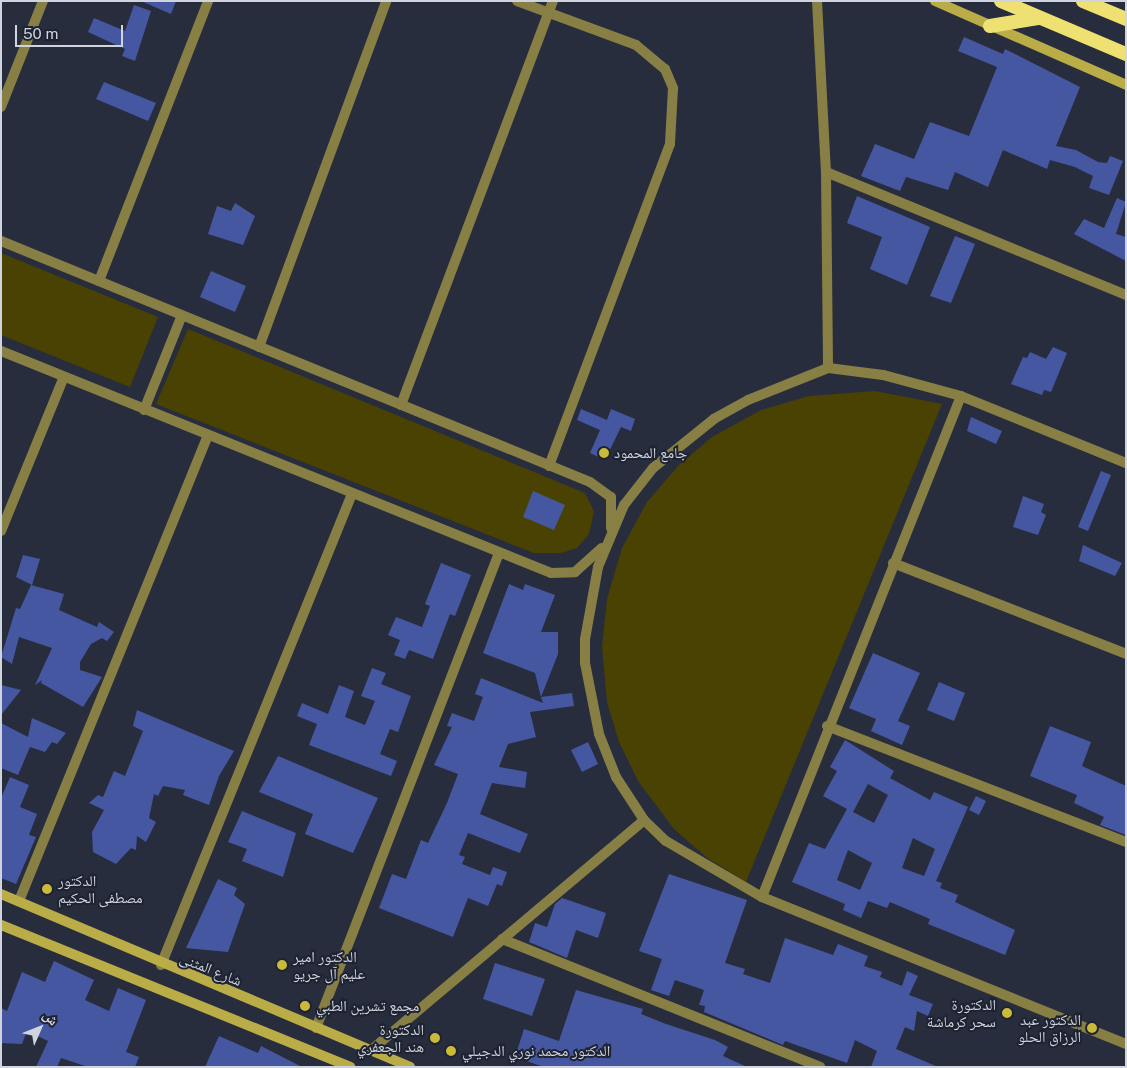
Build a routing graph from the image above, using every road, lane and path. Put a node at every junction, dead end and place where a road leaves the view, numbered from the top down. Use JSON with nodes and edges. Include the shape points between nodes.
{"nodes":[{"id":1,"x":43,"y":1,"type":"edge"},
{"id":2,"x":208,"y":1,"type":"edge"},
{"id":3,"x":386,"y":1,"type":"edge"},
{"id":4,"x":517,"y":1,"type":"edge"},
{"id":5,"x":553,"y":1,"type":"edge"},
{"id":6,"x":817,"y":1,"type":"edge"},
{"id":7,"x":935,"y":1,"type":"edge"},
{"id":8,"x":1001,"y":1,"type":"edge"},
{"id":9,"x":1082,"y":1,"type":"edge"},
{"id":10,"x":548,"y":14,"type":"junction"},
{"id":11,"x":1039,"y":18,"type":"junction"},
{"id":12,"x":1126,"y":19,"type":"edge"},
{"id":13,"x":990,"y":26,"type":"junction"},
{"id":14,"x":1126,"y":54,"type":"edge"},
{"id":15,"x":1126,"y":85,"type":"edge"},
{"id":16,"x":1,"y":107,"type":"edge"},
{"id":17,"x":826,"y":172,"type":"junction"},
{"id":18,"x":1,"y":241,"type":"edge"},
{"id":19,"x":99,"y":281,"type":"junction"},
{"id":20,"x":1126,"y":295,"type":"edge"},
{"id":21,"x":182,"y":315,"type":"junction"},
{"id":22,"x":259,"y":347,"type":"junction"},
{"id":23,"x":1,"y":351,"type":"edge"},
{"id":24,"x":828,"y":368,"type":"junction"},
{"id":25,"x":64,"y":377,"type":"junction"},
{"id":26,"x":961,"y":396,"type":"junction"},
{"id":27,"x":401,"y":405,"type":"junction"},
{"id":28,"x":144,"y":410,"type":"junction"},
{"id":29,"x":208,"y":435,"type":"junction"},
{"id":30,"x":1126,"y":463,"type":"edge"},
{"id":31,"x":549,"y":466,"type":"junction"},
{"id":32,"x":352,"y":494,"type":"junction"},
{"id":33,"x":1,"y":531,"type":"edge"},
{"id":34,"x":610,"y":538,"type":"junction"},
{"id":35,"x":499,"y":553,"type":"junction"},
{"id":36,"x":893,"y":563,"type":"junction"},
{"id":37,"x":1126,"y":654,"type":"edge"},
{"id":38,"x":827,"y":726,"type":"junction"},
{"id":39,"x":644,"y":820,"type":"junction"},
{"id":40,"x":1126,"y":842,"type":"edge"},
{"id":41,"x":1,"y":894,"type":"edge"},
{"id":42,"x":762,"y":897,"type":"junction"},
{"id":43,"x":19,"y":901,"type":"junction"},
{"id":44,"x":1,"y":924,"type":"edge"},
{"id":45,"x":502,"y":938,"type":"junction"},
{"id":46,"x":161,"y":964,"type":"junction"},
{"id":47,"x":316,"y":1028,"type":"junction"},
{"id":48,"x":1126,"y":1044,"type":"edge"},
{"id":49,"x":370,"y":1051,"type":"junction"},
{"id":50,"x":348,"y":1066,"type":"edge"},
{"id":51,"x":410,"y":1067,"type":"edge"},
{"id":52,"x":820,"y":1067,"type":"edge"}],
"edges":[{"from":1,"to":16,"type":"street"},
{"from":2,"to":19,"type":"street"},
{"from":3,"to":22,"type":"street"},
{"from":4,"to":10,"type":"street"},
{"from":5,"to":10,"type":"street"},
{"from":6,"to":17,"type":"street"},
{"from":7,"to":13,"type":"main road"},
{"from":8,"to":11,"type":"highway"},
{"from":9,"to":12,"type":"highway"},
{"from":10,"to":27,"type":"street"},
{"from":10,"to":31,"type":"street","via":[[636,45],[652,56],[673,88],[674,115],[670,144]]},
{"from":11,"to":13,"type":"highway"},
{"from":11,"to":14,"type":"highway"},
{"from":13,"to":15,"type":"main road"},
{"from":17,"to":20,"type":"street"},
{"from":17,"to":24,"type":"street"},
{"from":18,"to":19,"type":"street"},
{"from":19,"to":21,"type":"street"},
{"from":21,"to":22,"type":"street"},
{"from":21,"to":28,"type":"street"},
{"from":22,"to":27,"type":"street"},
{"from":23,"to":25,"type":"street"},
{"from":24,"to":26,"type":"street","via":[[883,375]]},
{"from":24,"to":34,"type":"street","via":[[748,400],[684,440],[636,487]]},
{"from":25,"to":28,"type":"street"},
{"from":25,"to":33,"type":"street"},
{"from":26,"to":30,"type":"street"},
{"from":26,"to":36,"type":"street"},
{"from":27,"to":31,"type":"street"},
{"from":28,"to":29,"type":"street"},
{"from":29,"to":32,"type":"street"},
{"from":29,"to":43,"type":"street"},
{"from":31,"to":34,"type":"street","via":[[604,489],[611,497]]},
{"from":32,"to":35,"type":"street"},
{"from":32,"to":46,"type":"street"},
{"from":34,"to":35,"type":"street","via":[[584,566],[563,576]]},
{"from":34,"to":39,"type":"street","via":[[587,614],[585,663],[599,734],[616,777]]},
{"from":35,"to":47,"type":"street"},
{"from":36,"to":37,"type":"street"},
{"from":36,"to":38,"type":"street"},
{"from":38,"to":40,"type":"street"},
{"from":38,"to":42,"type":"street"},
{"from":39,"to":42,"type":"street","via":[[693,860]]},
{"from":39,"to":45,"type":"street"},
{"from":41,"to":43,"type":"main road","name":"شارع المثنى"},
{"from":42,"to":48,"type":"street"},
{"from":43,"to":46,"type":"main road","name":"شارع المثنى"},
{"from":44,"to":50,"type":"main road"},
{"from":45,"to":49,"type":"street"},
{"from":45,"to":52,"type":"street"},
{"from":46,"to":47,"type":"main road","name":"شارع المثنى"},
{"from":47,"to":49,"type":"main road","name":"شارع المثنى"},
{"from":49,"to":51,"type":"main road","name":"شارع المثنى"}]}
